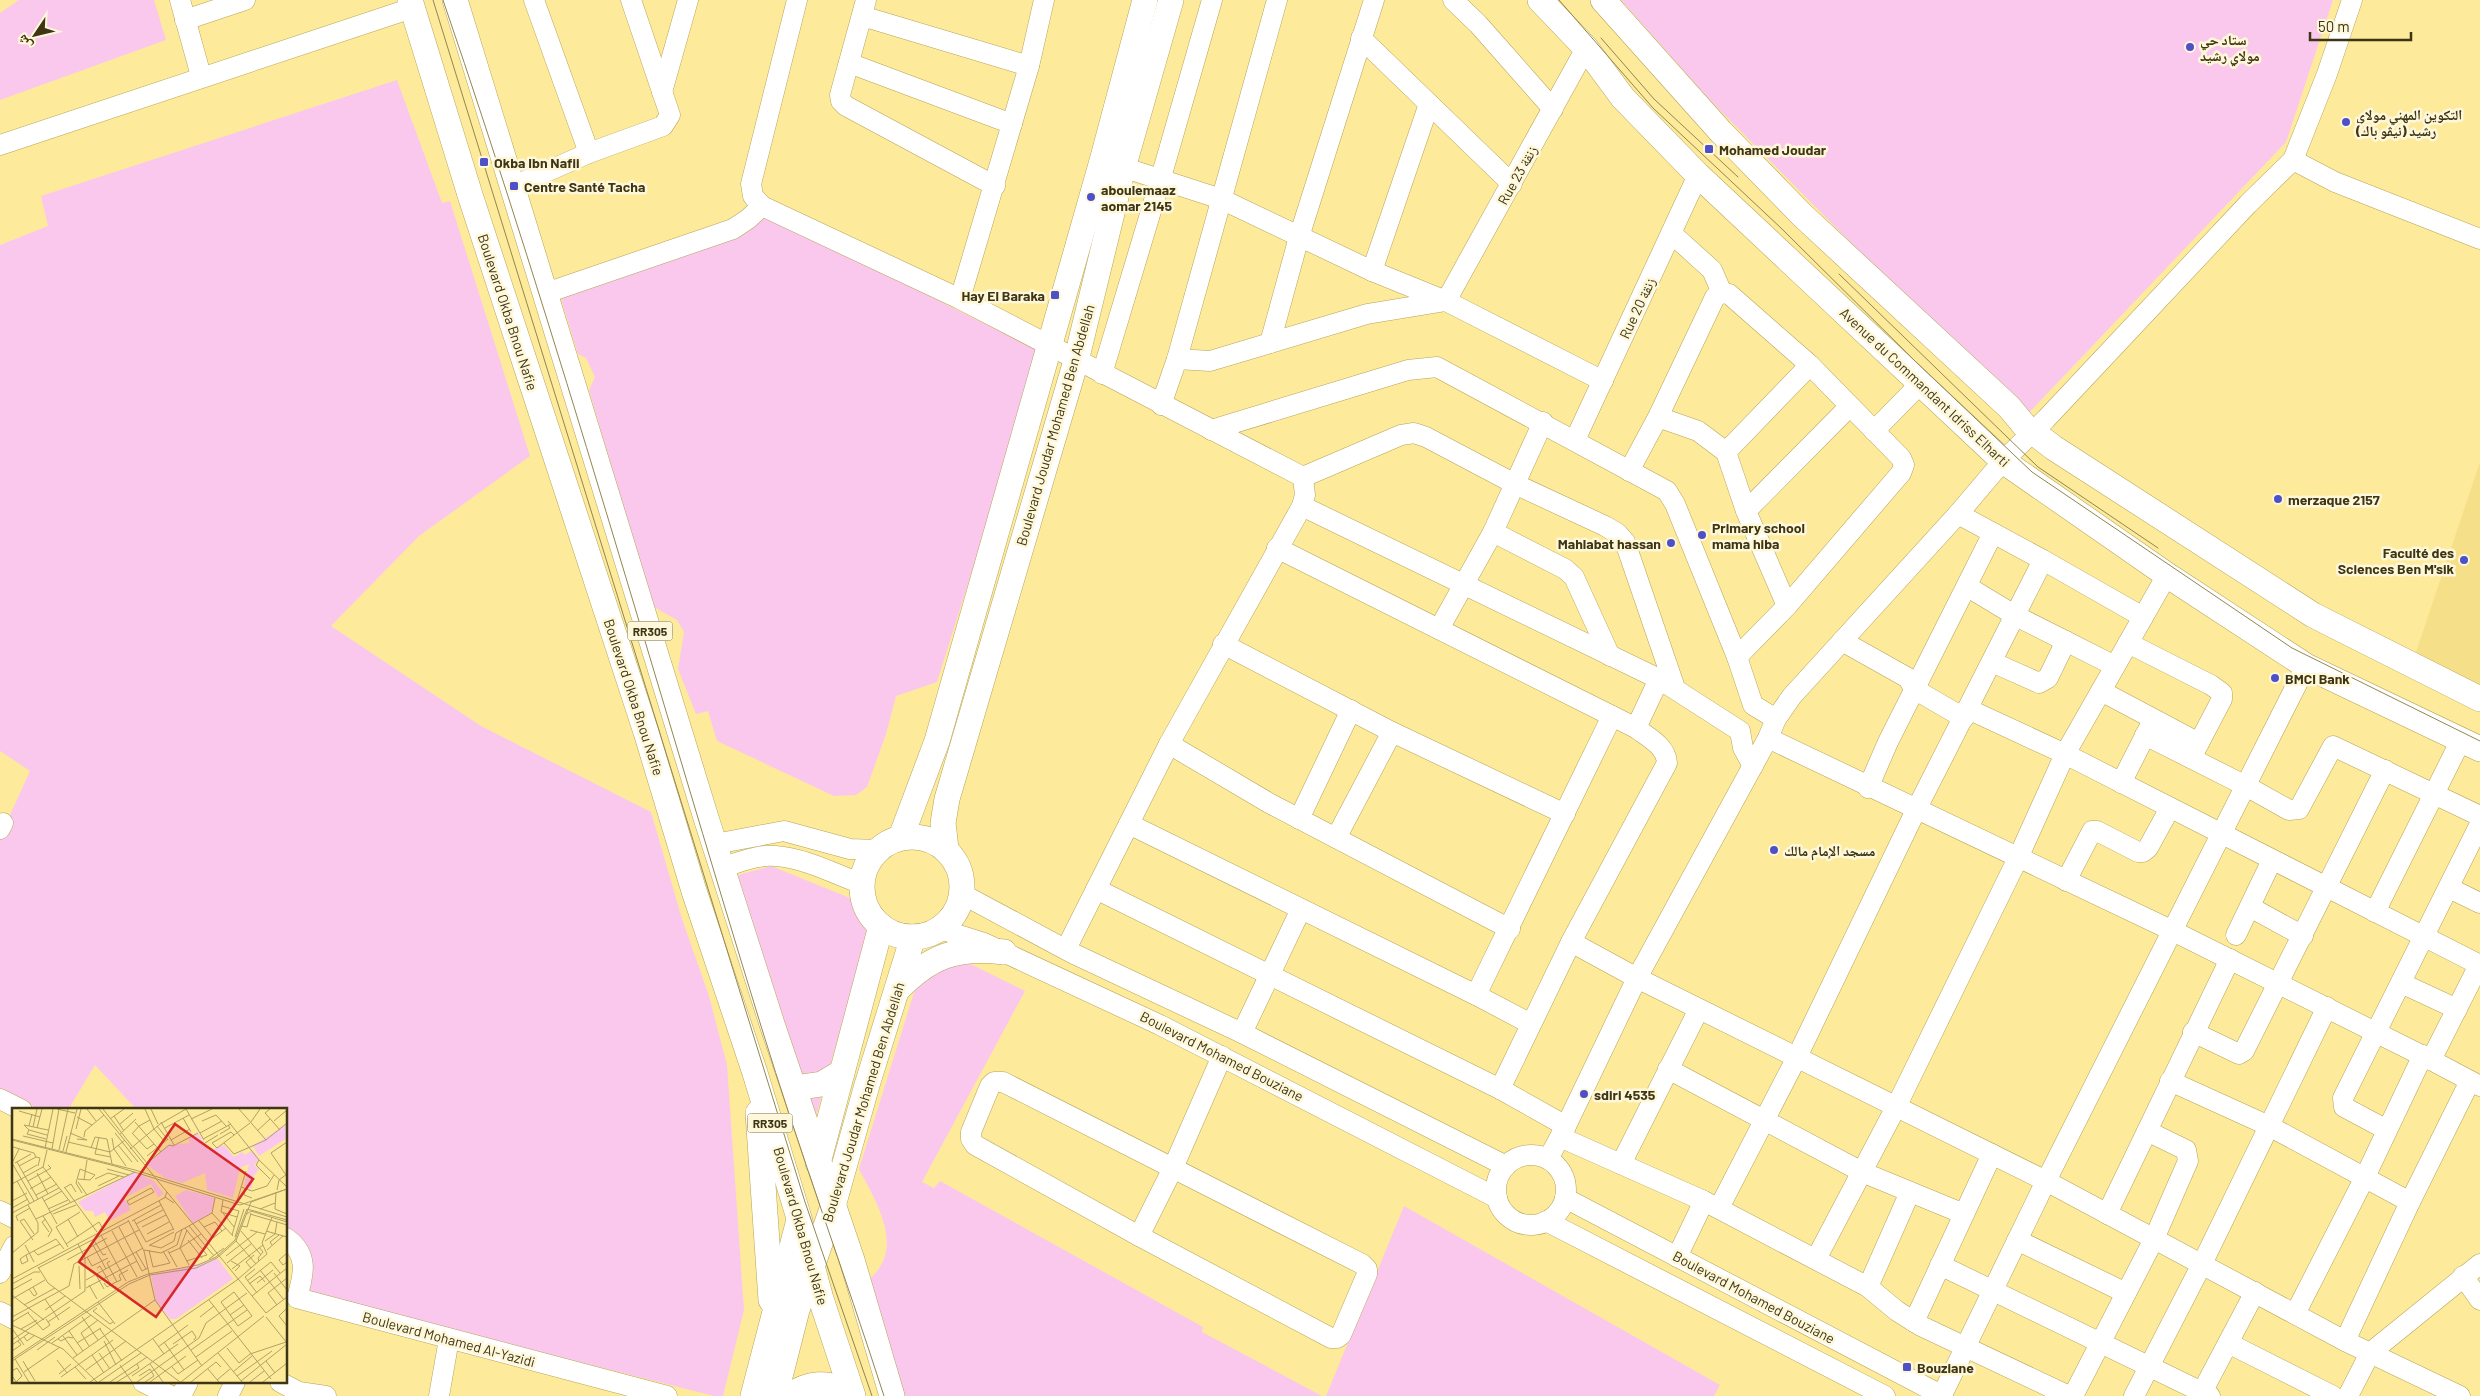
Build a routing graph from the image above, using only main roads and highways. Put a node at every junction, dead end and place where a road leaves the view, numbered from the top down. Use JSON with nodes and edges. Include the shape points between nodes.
{"nodes":[{"id":1,"x":455,"y":0,"type":"edge"},
{"id":2,"x":1145,"y":0,"type":"edge"},
{"id":3,"x":1171,"y":0,"type":"edge"},
{"id":4,"x":1540,"y":0,"type":"edge"},
{"id":5,"x":1603,"y":0,"type":"edge"},
{"id":6,"x":411,"y":4,"type":"edge"},
{"id":7,"x":1112,"y":164,"type":"junction"},
{"id":8,"x":2480,"y":699,"type":"edge"},
{"id":9,"x":2471,"y":744,"type":"edge"},
{"id":10,"x":901,"y":837,"type":"junction"},
{"id":11,"x":946,"y":849,"type":"junction"},
{"id":12,"x":880,"y":926,"type":"junction"},
{"id":13,"x":913,"y":937,"type":"junction"},
{"id":14,"x":1004,"y":952,"type":"road end"},
{"id":15,"x":896,"y":992,"type":"junction"},
{"id":16,"x":842,"y":1072,"type":"junction"},
{"id":17,"x":755,"y":1073,"type":"junction"},
{"id":18,"x":794,"y":1088,"type":"junction"},
{"id":19,"x":818,"y":1162,"type":"junction"},
{"id":20,"x":833,"y":1206,"type":"junction"},
{"id":21,"x":799,"y":1218,"type":"junction"},
{"id":22,"x":812,"y":1265,"type":"junction"},
{"id":23,"x":773,"y":1322,"type":"junction"},
{"id":24,"x":753,"y":1396,"type":"edge"},
{"id":25,"x":775,"y":1396,"type":"edge"},
{"id":26,"x":789,"y":1396,"type":"edge"},
{"id":27,"x":847,"y":1396,"type":"edge"},
{"id":28,"x":853,"y":1396,"type":"edge"},
{"id":29,"x":892,"y":1396,"type":"edge"}],
"edges":[{"from":1,"to":18,"type":"main road","number":"RR305","via":[[718,856]]},
{"from":2,"to":7,"type":"main road","name":"Boulevard Joudar Mohamed Ben Abdellah"},
{"from":3,"to":7,"type":"main road","name":"Boulevard Joudar Mohamed Ben Abdellah"},
{"from":4,"to":9,"type":"main road","name":"Avenue du Commandant Idriss Elharti","via":[[1586,48],[1623,98],[1698,175],[2003,461],[2306,666]]},
{"from":5,"to":8,"type":"main road","via":[[1721,132],[1802,215],[2033,432],[2313,616]]},
{"from":6,"to":17,"type":"main road","name":"Boulevard Okba Bnou Nafie","number":"RR305"},
{"from":7,"to":10,"type":"main road","name":"Boulevard Joudar Mohamed Ben Abdellah","via":[[1049,346],[937,741]]},
{"from":7,"to":11,"type":"main road","name":"Boulevard Joudar Mohamed Ben Abdellah","via":[[1076,361],[947,799],[943,823]]},
{"from":10,"to":11,"type":"main road","via":[[925,838]]},
{"from":10,"to":12,"type":"main road","via":[[877,850],[868,861],[862,884],[864,902]]},
{"from":11,"to":13,"type":"main road","via":[[957,864],[962,881],[957,911],[940,929]]},
{"from":12,"to":13,"type":"main road","via":[[896,934]]},
{"from":12,"to":16,"type":"main road","name":"Boulevard Joudar Mohamed Ben Abdellah"},
{"from":13,"to":15,"type":"main road","name":"Boulevard Joudar Mohamed Ben Abdellah"},
{"from":14,"to":15,"type":"main road","via":[[980,949],[933,960]]},
{"from":15,"to":20,"type":"main road","name":"Boulevard Joudar Mohamed Ben Abdellah"},
{"from":16,"to":18,"type":"main road","via":[[822,1084]]},
{"from":16,"to":19,"type":"main road","name":"Boulevard Joudar Mohamed Ben Abdellah"},
{"from":17,"to":21,"type":"main road","name":"Boulevard Okba Bnou Nafie","number":"RR305"},
{"from":17,"to":23,"type":"main road"},
{"from":18,"to":19,"type":"main road","number":"RR305"},
{"from":19,"to":20,"type":"main road","number":"RR305"},
{"from":19,"to":21,"type":"main road","name":"Boulevard Joudar Mohamed Ben Abdellah"},
{"from":20,"to":22,"type":"main road","name":"Boulevard Joudar Mohamed Ben Abdellah"},
{"from":20,"to":29,"type":"main road","number":"RR305"},
{"from":21,"to":22,"type":"main road","name":"Boulevard Okba Bnou Nafie","number":"RR305"},
{"from":21,"to":23,"type":"main road","name":"Boulevard Joudar Mohamed Ben Abdellah"},
{"from":22,"to":25,"type":"main road","name":"Boulevard Joudar Mohamed Ben Abdellah"},
{"from":22,"to":28,"type":"main road","name":"Boulevard Okba Bnou Nafie","number":"RR305"},
{"from":23,"to":24,"type":"main road","name":"Boulevard Joudar Mohamed Ben Abdellah"},
{"from":26,"to":27,"type":"main road","via":[[806,1386],[816,1385],[834,1388]]}]}
